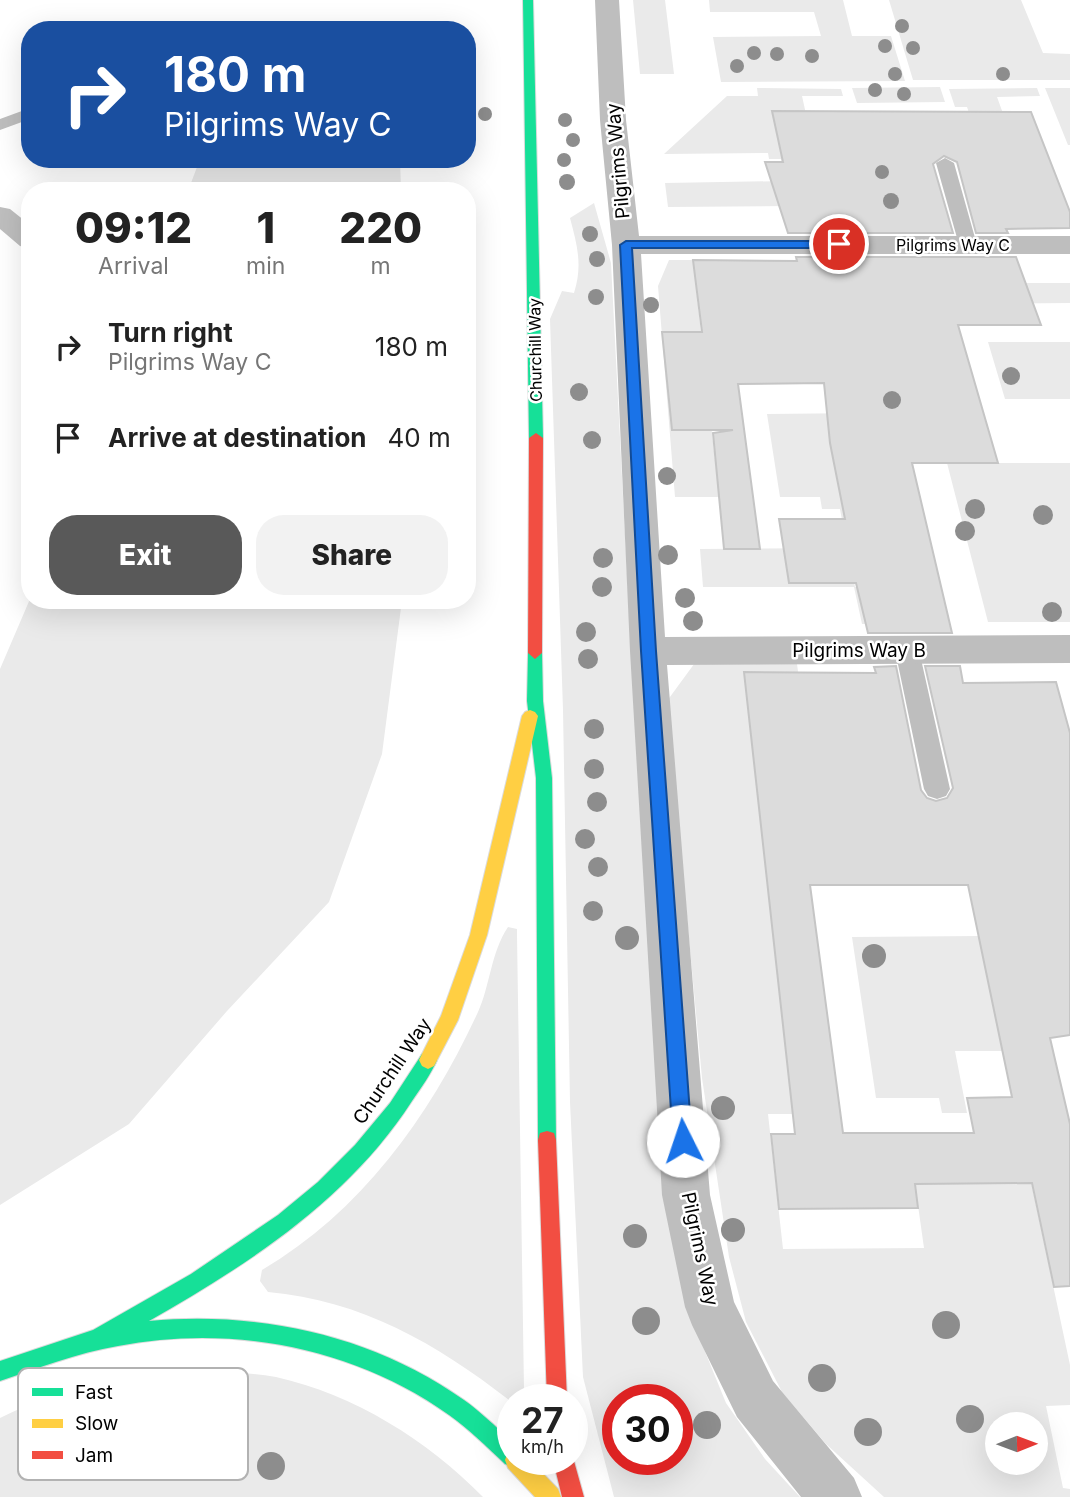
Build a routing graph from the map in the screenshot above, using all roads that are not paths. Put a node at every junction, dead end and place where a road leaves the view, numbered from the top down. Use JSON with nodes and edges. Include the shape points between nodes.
{"nodes":[{"id":1,"x":528,"y":0,"type":"edge"},
{"id":2,"x":607,"y":0,"type":"edge"},
{"id":3,"x":21,"y":117,"type":"edge"},
{"id":4,"x":0,"y":125,"type":"edge"},
{"id":5,"x":945,"y":163,"type":"dead end"},
{"id":6,"x":0,"y":215,"type":"edge"},
{"id":7,"x":21,"y":232,"type":"edge"},
{"id":8,"x":1070,"y":244,"type":"edge"},
{"id":9,"x":626,"y":245,"type":"junction"},
{"id":10,"x":968,"y":245,"type":"junction"},
{"id":11,"x":1070,"y":649,"type":"edge"},
{"id":12,"x":907,"y":650,"type":"junction"},
{"id":13,"x":648,"y":651,"type":"junction"},
{"id":14,"x":535,"y":701,"type":"junction"},
{"id":15,"x":937,"y":789,"type":"dead end"},
{"id":16,"x":101,"y":1337,"type":"junction"},
{"id":17,"x":0,"y":1371,"type":"edge"},
{"id":18,"x":556,"y":1384,"type":"edge"},
{"id":19,"x":497,"y":1440,"type":"edge"},
{"id":20,"x":531,"y":1475,"type":"edge"},
{"id":21,"x":568,"y":1475,"type":"edge"},
{"id":22,"x":551,"y":1497,"type":"edge"},
{"id":23,"x":573,"y":1497,"type":"edge"},
{"id":24,"x":835,"y":1497,"type":"edge"}],
"edges":[{"from":1,"to":14,"type":"main road","name":"Churchill Way","via":[[537,474]]},
{"from":2,"to":9,"type":"street","name":"Pilgrims Way"},
{"from":3,"to":4,"type":"lane"},
{"from":5,"to":10,"type":"lane"},
{"from":6,"to":7,"type":"street"},
{"from":8,"to":10,"type":"street","name":"Pilgrims Way C"},
{"from":9,"to":10,"type":"street","name":"Pilgrims Way C"},
{"from":9,"to":13,"type":"street","name":"Pilgrims Way"},
{"from":11,"to":12,"type":"street","name":"Pilgrims Way B"},
{"from":12,"to":13,"type":"street","name":"Pilgrims Way B"},
{"from":12,"to":15,"type":"lane"},
{"from":13,"to":24,"type":"street","name":"Pilgrims Way","via":[[686,1195],[710,1307],[755,1399]]},
{"from":14,"to":16,"type":"main road","name":"Churchill Way","via":[[513,774],[496,863],[465,981],[448,1026],[421,1072],[377,1132],[309,1205],[197,1282]]},
{"from":14,"to":18,"type":"main road","name":"Churchill Way","via":[[544,778],[547,1190]]},
{"from":16,"to":17,"type":"main road","via":[[42,1353]]},
{"from":16,"to":19,"type":"main road","via":[[160,1327],[220,1325],[279,1331],[336,1345],[391,1368],[444,1398]]},
{"from":20,"to":22,"type":"main road"},
{"from":21,"to":23,"type":"main road"}]}
